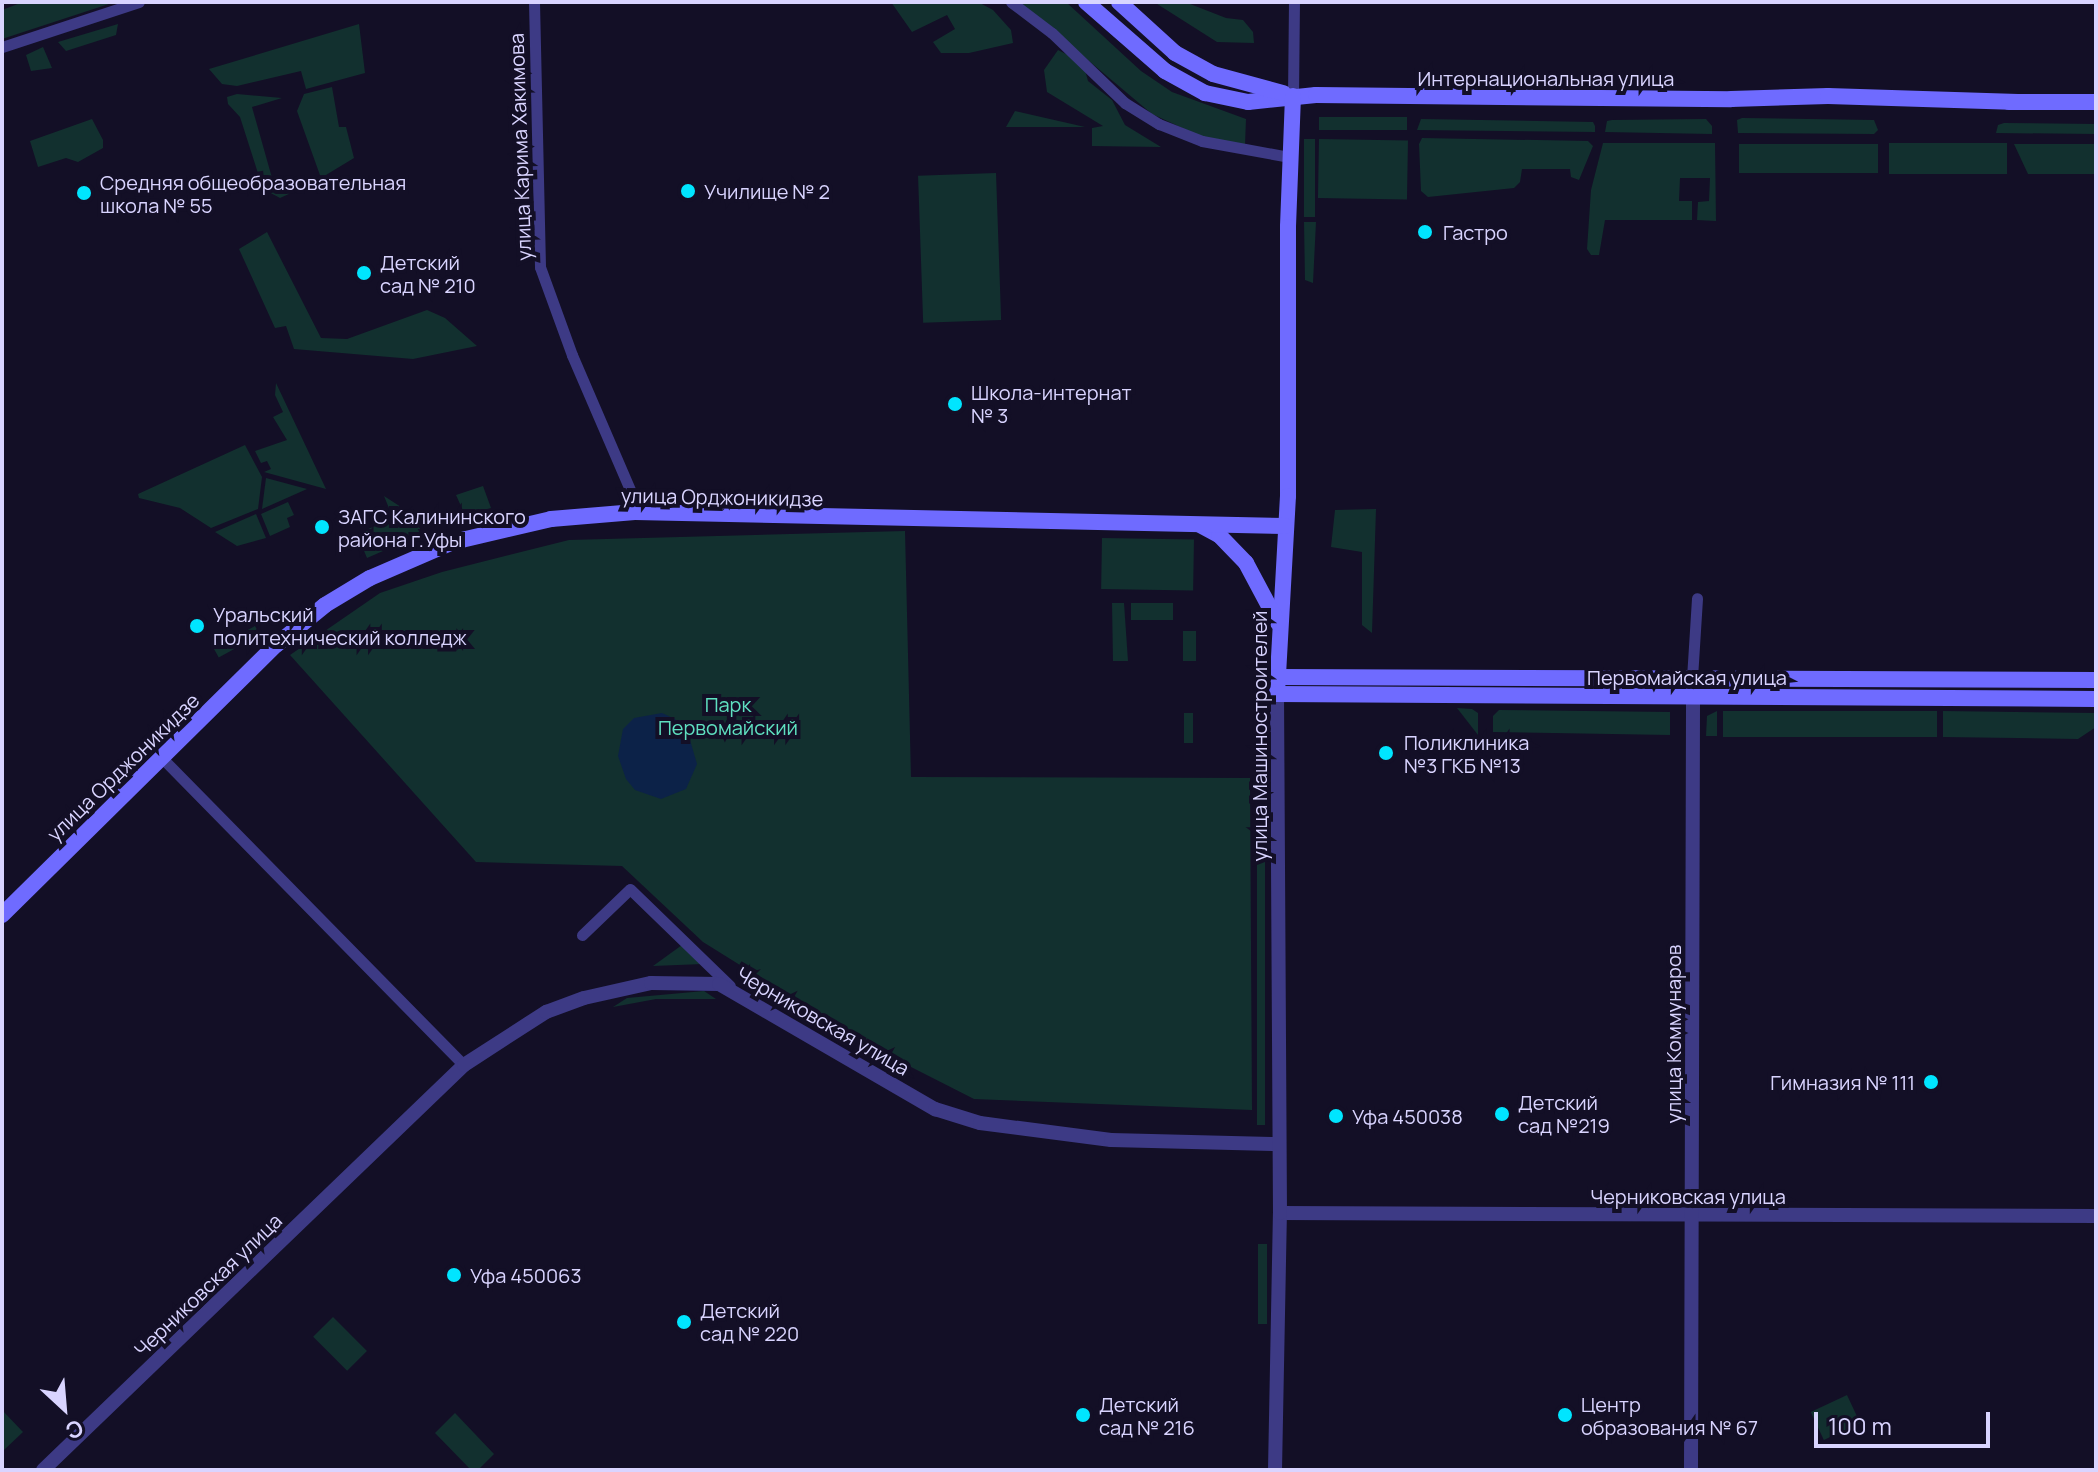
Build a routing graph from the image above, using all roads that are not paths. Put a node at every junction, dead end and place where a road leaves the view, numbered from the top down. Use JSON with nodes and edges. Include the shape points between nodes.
{"nodes":[{"id":1,"x":139,"y":2,"type":"edge"},
{"id":2,"x":534,"y":2,"type":"edge"},
{"id":3,"x":1011,"y":2,"type":"edge"},
{"id":4,"x":1086,"y":2,"type":"edge"},
{"id":5,"x":1119,"y":2,"type":"edge"},
{"id":6,"x":1294,"y":2,"type":"edge"},
{"id":7,"x":2,"y":47,"type":"edge"},
{"id":8,"x":1293,"y":96,"type":"junction"},
{"id":9,"x":2096,"y":102,"type":"edge"},
{"id":10,"x":1289,"y":157,"type":"junction"},
{"id":11,"x":635,"y":512,"type":"junction"},
{"id":12,"x":1199,"y":524,"type":"junction"},
{"id":13,"x":1285,"y":526,"type":"junction"},
{"id":14,"x":1697,"y":598,"type":"dead end"},
{"id":15,"x":1279,"y":626,"type":"junction"},
{"id":16,"x":1277,"y":677,"type":"junction"},
{"id":17,"x":1692,"y":678,"type":"junction"},
{"id":18,"x":2096,"y":680,"type":"edge"},
{"id":19,"x":1277,"y":694,"type":"junction"},
{"id":20,"x":1693,"y":697,"type":"junction"},
{"id":21,"x":2096,"y":699,"type":"edge"},
{"id":22,"x":162,"y":758,"type":"junction"},
{"id":23,"x":2,"y":915,"type":"edge"},
{"id":24,"x":582,"y":935,"type":"dead end"},
{"id":25,"x":736,"y":992,"type":"junction"},
{"id":26,"x":464,"y":1065,"type":"junction"},
{"id":27,"x":1278,"y":1144,"type":"junction"},
{"id":28,"x":1280,"y":1213,"type":"junction"},
{"id":29,"x":1692,"y":1216,"type":"junction"},
{"id":30,"x":2096,"y":1216,"type":"edge"},
{"id":31,"x":43,"y":1470,"type":"edge"},
{"id":32,"x":1275,"y":1470,"type":"edge"},
{"id":33,"x":1691,"y":1470,"type":"edge"}],
"edges":[{"from":1,"to":7,"type":"street"},
{"from":2,"to":11,"type":"street","name":"улица Карима Хакимова","via":[[540,267]]},
{"from":3,"to":10,"type":"street","via":[[1125,103],[1159,124],[1202,141]]},
{"from":4,"to":8,"type":"main road","name":"Интернациональная улица","via":[[1165,71],[1205,93],[1248,102]]},
{"from":5,"to":8,"type":"main road","name":"Интернациональная улица","via":[[1175,53],[1213,74]]},
{"from":6,"to":8,"type":"street","name":"улица Машиностроителей"},
{"from":8,"to":9,"type":"main road","name":"Интернациональная улица"},
{"from":8,"to":10,"type":"main road","name":"улица Машиностроителей"},
{"from":10,"to":13,"type":"main road","name":"улица Машиностроителей"},
{"from":11,"to":12,"type":"main road","name":"улица Орджоникидзе"},
{"from":11,"to":22,"type":"main road","name":"улица Орджоникидзе","via":[[551,519],[453,542],[370,578],[325,605],[276,645]]},
{"from":12,"to":13,"type":"main road","name":"улица Орджоникидзе"},
{"from":12,"to":15,"type":"main road","via":[[1219,535],[1246,563]]},
{"from":13,"to":15,"type":"main road","name":"улица Машиностроителей"},
{"from":14,"to":17,"type":"street","name":"улица Коммунаров"},
{"from":15,"to":16,"type":"main road","name":"улица Машиностроителей"},
{"from":16,"to":17,"type":"main road","name":"Первомайская улица"},
{"from":16,"to":19,"type":"main road","name":"улица Машиностроителей"},
{"from":17,"to":18,"type":"main road","name":"Первомайская улица"},
{"from":17,"to":20,"type":"street","name":"улица Коммунаров"},
{"from":19,"to":20,"type":"main road","name":"Первомайская улица"},
{"from":19,"to":27,"type":"street","name":"улица Машиностроителей"},
{"from":20,"to":21,"type":"main road","name":"Первомайская улица"},
{"from":20,"to":29,"type":"street","name":"улица Коммунаров"},
{"from":22,"to":23,"type":"main road","name":"улица Орджоникидзе"},
{"from":22,"to":26,"type":"street"},
{"from":24,"to":25,"type":"street","via":[[630,889]]},
{"from":25,"to":26,"type":"street","name":"Черниковская улица","via":[[719,984],[683,981],[584,998],[546,1012]]},
{"from":25,"to":27,"type":"street","name":"Черниковская улица","via":[[935,1109],[980,1123],[1111,1140]]},
{"from":26,"to":31,"type":"street","name":"Черниковская улица"},
{"from":27,"to":28,"type":"street","name":"улица Машиностроителей"},
{"from":28,"to":29,"type":"street","name":"Черниковская улица"},
{"from":28,"to":32,"type":"street","name":"улица Машиностроителей"},
{"from":29,"to":30,"type":"street","name":"Черниковская улица"},
{"from":29,"to":33,"type":"street","name":"улица Коммунаров"}]}
